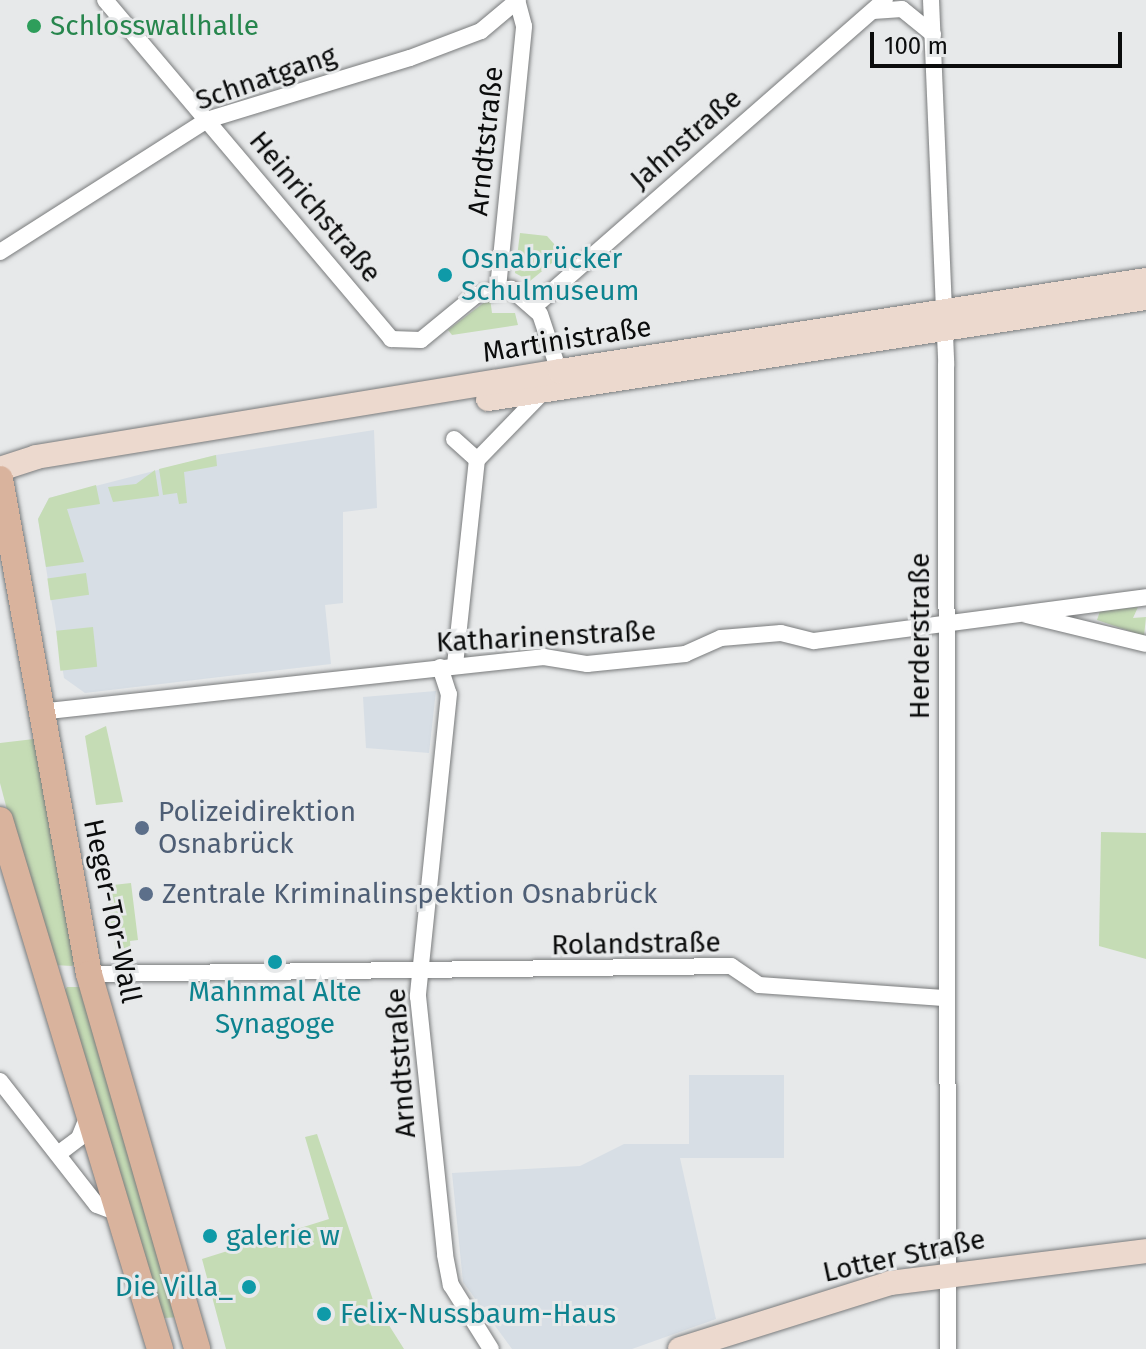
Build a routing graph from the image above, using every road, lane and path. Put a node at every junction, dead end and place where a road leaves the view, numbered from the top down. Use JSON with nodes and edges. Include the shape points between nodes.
{"nodes":[{"id":1,"x":105,"y":0,"type":"edge"},
{"id":2,"x":517,"y":0,"type":"edge"},
{"id":3,"x":885,"y":0,"type":"edge"},
{"id":4,"x":931,"y":0,"type":"edge"},
{"id":5,"x":872,"y":11,"type":"junction"},
{"id":6,"x":933,"y":34,"type":"junction"},
{"id":7,"x":207,"y":120,"type":"junction"},
{"id":8,"x":0,"y":252,"type":"edge"},
{"id":9,"x":1146,"y":280,"type":"edge"},
{"id":10,"x":498,"y":288,"type":"junction"},
{"id":11,"x":1146,"y":298,"type":"edge"},
{"id":12,"x":535,"y":306,"type":"junction"},
{"id":13,"x":942,"y":320,"type":"junction"},
{"id":14,"x":556,"y":383,"type":"junction"},
{"id":15,"x":454,"y":439,"type":"dead end"},
{"id":16,"x":477,"y":460,"type":"junction"},
{"id":17,"x":0,"y":469,"type":"edge"},
{"id":18,"x":0,"y":479,"type":"edge"},
{"id":19,"x":1146,"y":597,"type":"edge"},
{"id":20,"x":0,"y":600,"type":"edge"},
{"id":21,"x":1096,"y":601,"type":"junction"},
{"id":22,"x":1021,"y":613,"type":"junction"},
{"id":23,"x":946,"y":625,"type":"junction"},
{"id":24,"x":1094,"y":630,"type":"junction"},
{"id":25,"x":1146,"y":644,"type":"edge"},
{"id":26,"x":447,"y":666,"type":"junction"},
{"id":27,"x":37,"y":702,"type":"junction"},
{"id":28,"x":0,"y":820,"type":"edge"},
{"id":29,"x":420,"y":972,"type":"junction"},
{"id":30,"x":89,"y":974,"type":"junction"},
{"id":31,"x":944,"y":998,"type":"junction"},
{"id":32,"x":0,"y":1081,"type":"edge"},
{"id":33,"x":88,"y":1114,"type":"junction"},
{"id":34,"x":58,"y":1154,"type":"junction"},
{"id":35,"x":118,"y":1213,"type":"junction"},
{"id":36,"x":1146,"y":1251,"type":"edge"},
{"id":37,"x":944,"y":1273,"type":"junction"},
{"id":38,"x":197,"y":1347,"type":"edge"},
{"id":39,"x":154,"y":1349,"type":"edge"},
{"id":40,"x":160,"y":1349,"type":"edge"},
{"id":41,"x":491,"y":1349,"type":"edge"},
{"id":42,"x":680,"y":1349,"type":"edge"},
{"id":43,"x":948,"y":1349,"type":"edge"}],
"edges":[{"from":1,"to":7,"type":"street","name":"Heinrichstraße"},
{"from":2,"to":7,"type":"street","name":"Schnatgang","via":[[481,31]]},
{"from":2,"to":10,"type":"street","name":"Arndtstraße","via":[[524,26]]},
{"from":3,"to":5,"type":"street","name":"Jahnstraße"},
{"from":4,"to":6,"type":"street","name":"Herderstraße"},
{"from":5,"to":6,"type":"street","via":[[902,9]]},
{"from":5,"to":12,"type":"street","name":"Jahnstraße"},
{"from":6,"to":13,"type":"street","name":"Herderstraße"},
{"from":7,"to":8,"type":"street","name":"Schnatgang"},
{"from":7,"to":10,"type":"street","name":"Heinrichstraße","via":[[391,339],[412,343],[476,295]]},
{"from":9,"to":13,"type":"main road","name":"Martinistraße"},
{"from":10,"to":12,"type":"street"},
{"from":11,"to":13,"type":"main road","name":"Martinistraße"},
{"from":12,"to":14,"type":"street"},
{"from":13,"to":14,"type":"main road","name":"Martinistraße"},
{"from":13,"to":23,"type":"street","name":"Herderstraße"},
{"from":14,"to":16,"type":"street"},
{"from":14,"to":17,"type":"main road","name":"Martinistraße","via":[[39,474]]},
{"from":15,"to":16,"type":"street"},
{"from":16,"to":26,"type":"street","name":"Arndtstraße"},
{"from":18,"to":27,"type":"main road","name":"Heger-Tor-Wall"},
{"from":19,"to":21,"type":"street","name":"Katharinenstraße"},
{"from":20,"to":27,"type":"main road","via":[[9,645]]},
{"from":21,"to":22,"type":"street","name":"Katharinenstraße"},
{"from":21,"to":24,"type":"street","via":[[1088,617]]},
{"from":22,"to":23,"type":"street","name":"Katharinenstraße"},
{"from":22,"to":24,"type":"street"},
{"from":23,"to":26,"type":"street","name":"Katharinenstraße","via":[[814,641],[781,633],[721,638],[685,654],[587,664],[544,657]]},
{"from":23,"to":31,"type":"street","name":"Herderstraße"},
{"from":24,"to":25,"type":"street"},
{"from":26,"to":27,"type":"street","name":"Katharinenstraße"},
{"from":26,"to":29,"type":"street","name":"Arndtstraße","via":[[449,694]]},
{"from":27,"to":30,"type":"main road","name":"Heger-Tor-Wall"},
{"from":28,"to":33,"type":"main road"},
{"from":29,"to":30,"type":"street","name":"Rolandstraße"},
{"from":29,"to":31,"type":"street","name":"Rolandstraße","via":[[731,966],[759,985]]},
{"from":29,"to":41,"type":"street","name":"Arndtstraße","via":[[445,1255],[451,1285]]},
{"from":30,"to":38,"type":"main road","name":"Heger-Tor-Wall"},
{"from":31,"to":37,"type":"street","name":"Herderstraße"},
{"from":32,"to":34,"type":"street"},
{"from":33,"to":34,"type":"street","via":[[79,1138]]},
{"from":33,"to":35,"type":"main road"},
{"from":34,"to":35,"type":"street","via":[[97,1205]]},
{"from":35,"to":40,"type":"main road"},
{"from":36,"to":37,"type":"main road","name":"Lotter Straße"},
{"from":37,"to":42,"type":"main road","name":"Lotter Straße"},
{"from":37,"to":43,"type":"street","name":"Herderstraße"},
{"from":38,"to":40,"type":"street"},
{"from":39,"to":40,"type":"street"}]}
